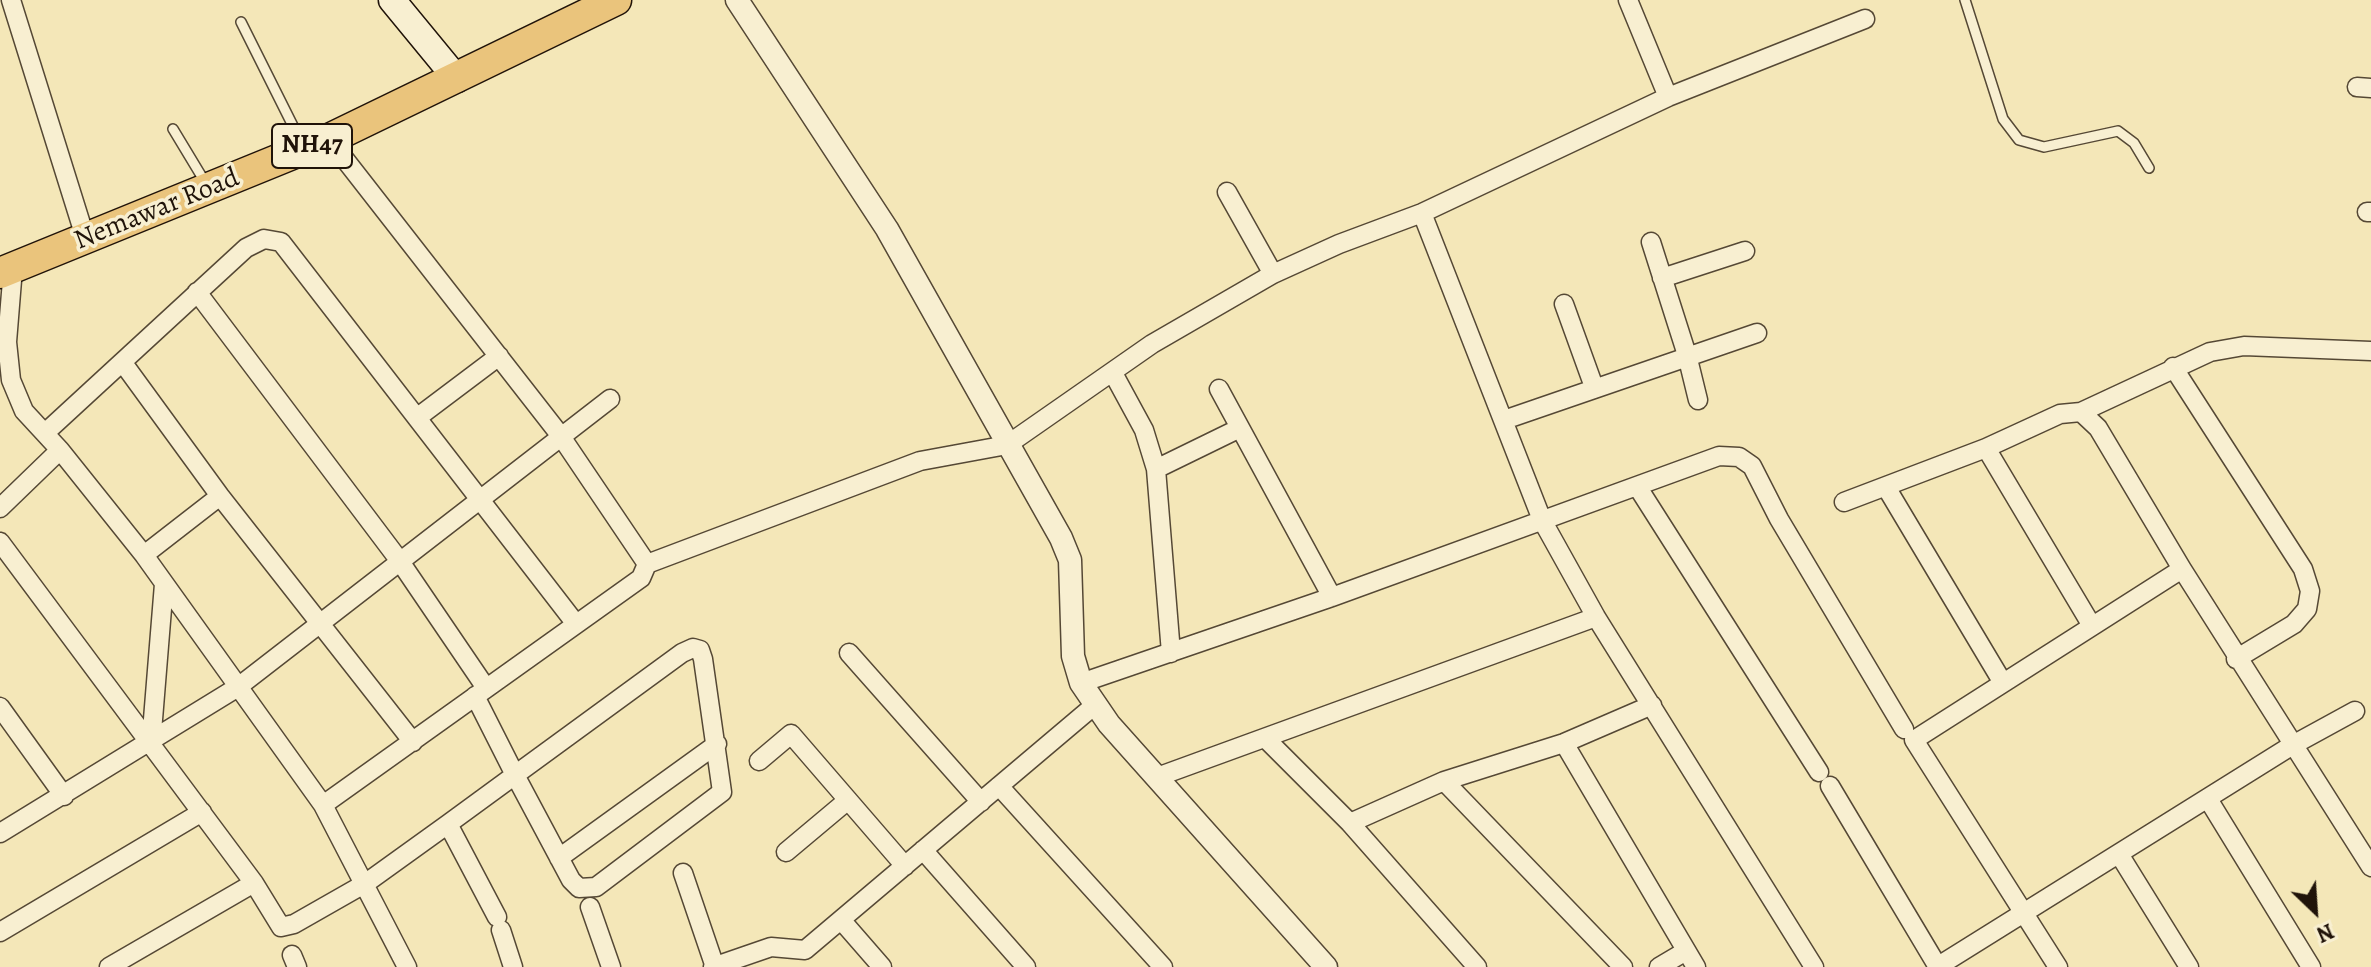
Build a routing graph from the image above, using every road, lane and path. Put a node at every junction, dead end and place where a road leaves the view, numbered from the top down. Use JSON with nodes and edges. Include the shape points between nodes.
{"nodes":[{"id":1,"x":11,"y":0,"type":"edge"},
{"id":2,"x":392,"y":0,"type":"edge"},
{"id":3,"x":616,"y":0,"type":"edge"},
{"id":4,"x":737,"y":0,"type":"edge"},
{"id":5,"x":1628,"y":0,"type":"edge"},
{"id":6,"x":1965,"y":0,"type":"edge"},
{"id":7,"x":1865,"y":19,"type":"dead end"},
{"id":8,"x":241,"y":22,"type":"dead end"},
{"id":9,"x":457,"y":79,"type":"junction"},
{"id":10,"x":1668,"y":97,"type":"junction"},
{"id":11,"x":173,"y":129,"type":"dead end"},
{"id":12,"x":317,"y":144,"type":"junction"},
{"id":13,"x":2149,"y":168,"type":"dead end"},
{"id":14,"x":210,"y":188,"type":"junction"},
{"id":15,"x":1227,"y":192,"type":"dead end"},
{"id":16,"x":1422,"y":213,"type":"junction"},
{"id":17,"x":86,"y":240,"type":"junction"},
{"id":18,"x":1651,"y":242,"type":"dead end"},
{"id":19,"x":1745,"y":251,"type":"dead end"},
{"id":20,"x":7,"y":270,"type":"edge"},
{"id":21,"x":1273,"y":274,"type":"junction"},
{"id":22,"x":1662,"y":278,"type":"junction"},
{"id":23,"x":197,"y":292,"type":"junction"},
{"id":24,"x":1564,"y":304,"type":"dead end"},
{"id":25,"x":1757,"y":333,"type":"dead end"},
{"id":26,"x":2371,"y":351,"type":"edge"},
{"id":27,"x":1687,"y":355,"type":"junction"},
{"id":28,"x":499,"y":356,"type":"junction"},
{"id":29,"x":123,"y":363,"type":"junction"},
{"id":30,"x":2173,"y":367,"type":"junction"},
{"id":31,"x":1113,"y":373,"type":"junction"},
{"id":32,"x":1594,"y":387,"type":"junction"},
{"id":33,"x":1219,"y":389,"type":"dead end"},
{"id":34,"x":610,"y":399,"type":"dead end"},
{"id":35,"x":1698,"y":400,"type":"dead end"},
{"id":36,"x":2081,"y":412,"type":"junction"},
{"id":37,"x":418,"y":417,"type":"junction"},
{"id":38,"x":1504,"y":420,"type":"junction"},
{"id":39,"x":1240,"y":428,"type":"junction"},
{"id":40,"x":45,"y":433,"type":"junction"},
{"id":41,"x":560,"y":435,"type":"junction"},
{"id":42,"x":1007,"y":445,"type":"junction"},
{"id":43,"x":1986,"y":448,"type":"junction"},
{"id":44,"x":60,"y":450,"type":"junction"},
{"id":45,"x":1156,"y":469,"type":"junction"},
{"id":46,"x":1637,"y":486,"type":"junction"},
{"id":47,"x":1886,"y":487,"type":"junction"},
{"id":48,"x":220,"y":496,"type":"junction"},
{"id":49,"x":481,"y":498,"type":"junction"},
{"id":50,"x":1844,"y":502,"type":"dead end"},
{"id":51,"x":0,"y":508,"type":"edge"},
{"id":52,"x":1542,"y":520,"type":"junction"},
{"id":53,"x":0,"y":542,"type":"edge"},
{"id":54,"x":144,"y":555,"type":"junction"},
{"id":55,"x":399,"y":560,"type":"junction"},
{"id":56,"x":647,"y":564,"type":"junction"},
{"id":57,"x":2182,"y":569,"type":"junction"},
{"id":58,"x":164,"y":584,"type":"junction"},
{"id":59,"x":1332,"y":597,"type":"junction"},
{"id":60,"x":1596,"y":617,"type":"junction"},
{"id":61,"x":318,"y":622,"type":"junction"},
{"id":62,"x":576,"y":624,"type":"junction"},
{"id":63,"x":2092,"y":626,"type":"junction"},
{"id":64,"x":849,"y":653,"type":"dead end"},
{"id":65,"x":1171,"y":653,"type":"junction"},
{"id":66,"x":2236,"y":659,"type":"junction"},
{"id":67,"x":1081,"y":683,"type":"junction"},
{"id":68,"x":2003,"y":683,"type":"junction"},
{"id":69,"x":238,"y":687,"type":"junction"},
{"id":70,"x":480,"y":692,"type":"junction"},
{"id":71,"x":1096,"y":704,"type":"junction"},
{"id":72,"x":1652,"y":705,"type":"junction"},
{"id":73,"x":0,"y":707,"type":"edge"},
{"id":74,"x":2355,"y":711,"type":"dead end"},
{"id":75,"x":1904,"y":729,"type":"dead end"},
{"id":76,"x":1265,"y":738,"type":"junction"},
{"id":77,"x":413,"y":742,"type":"junction"},
{"id":78,"x":1564,"y":743,"type":"junction"},
{"id":79,"x":151,"y":744,"type":"junction"},
{"id":80,"x":717,"y":744,"type":"junction"},
{"id":81,"x":2291,"y":746,"type":"junction"},
{"id":82,"x":759,"y":761,"type":"dead end"},
{"id":83,"x":515,"y":775,"type":"junction"},
{"id":84,"x":1157,"y":777,"type":"junction"},
{"id":85,"x":1444,"y":781,"type":"junction"},
{"id":86,"x":999,"y":786,"type":"junction"},
{"id":87,"x":64,"y":796,"type":"junction"},
{"id":88,"x":2208,"y":799,"type":"junction"},
{"id":89,"x":848,"y":800,"type":"junction"},
{"id":90,"x":981,"y":802,"type":"junction"},
{"id":91,"x":323,"y":805,"type":"junction"},
{"id":92,"x":202,"y":812,"type":"junction"},
{"id":93,"x":1350,"y":823,"type":"junction"},
{"id":94,"x":448,"y":824,"type":"junction"},
{"id":95,"x":0,"y":833,"type":"edge"},
{"id":96,"x":923,"y":850,"type":"junction"},
{"id":97,"x":786,"y":852,"type":"dead end"},
{"id":98,"x":2119,"y":854,"type":"junction"},
{"id":99,"x":559,"y":858,"type":"junction"},
{"id":100,"x":905,"y":866,"type":"junction"},
{"id":101,"x":2371,"y":867,"type":"edge"},
{"id":102,"x":683,"y":873,"type":"dead end"},
{"id":103,"x":254,"y":883,"type":"junction"},
{"id":104,"x":366,"y":883,"type":"junction"},
{"id":105,"x":590,"y":907,"type":"dead end"},
{"id":106,"x":2024,"y":913,"type":"junction"},
{"id":107,"x":842,"y":921,"type":"junction"},
{"id":108,"x":0,"y":932,"type":"edge"},
{"id":109,"x":1691,"y":959,"type":"edge"},
{"id":110,"x":109,"y":967,"type":"edge"},
{"id":111,"x":407,"y":967,"type":"edge"},
{"id":112,"x":513,"y":967,"type":"edge"},
{"id":113,"x":611,"y":967,"type":"edge"},
{"id":114,"x":714,"y":967,"type":"edge"},
{"id":115,"x":882,"y":967,"type":"edge"},
{"id":116,"x":1026,"y":967,"type":"edge"},
{"id":117,"x":1163,"y":967,"type":"edge"},
{"id":118,"x":1326,"y":967,"type":"edge"},
{"id":119,"x":1477,"y":967,"type":"edge"},
{"id":120,"x":1623,"y":967,"type":"edge"},
{"id":121,"x":1659,"y":967,"type":"edge"},
{"id":122,"x":1814,"y":967,"type":"edge"},
{"id":123,"x":1937,"y":967,"type":"edge"},
{"id":124,"x":2058,"y":967,"type":"edge"},
{"id":125,"x":2189,"y":967,"type":"edge"},
{"id":126,"x":2311,"y":967,"type":"edge"}],
"edges":[{"from":1,"to":17,"type":"street"},
{"from":2,"to":9,"type":"main road"},
{"from":3,"to":9,"type":"highway","name":"Nemawar Road","number":"NH47"},
{"from":4,"to":42,"type":"street","via":[[887,229]]},
{"from":5,"to":10,"type":"street"},
{"from":6,"to":13,"type":"lane","via":[[2003,119],[2019,140],[2044,147],[2118,131],[2134,143]]},
{"from":7,"to":10,"type":"street"},
{"from":8,"to":12,"type":"lane"},
{"from":9,"to":12,"type":"highway","name":"Nemawar Road","number":"NH47"},
{"from":10,"to":16,"type":"street"},
{"from":11,"to":14,"type":"lane"},
{"from":12,"to":14,"type":"highway","name":"Nemawar Road","number":"NH47"},
{"from":12,"to":28,"type":"street"},
{"from":14,"to":17,"type":"highway","name":"Nemawar Road","number":"NH47"},
{"from":15,"to":21,"type":"street"},
{"from":16,"to":21,"type":"street"},
{"from":16,"to":38,"type":"street"},
{"from":17,"to":20,"type":"highway","name":"Nemawar Road","number":"NH47"},
{"from":18,"to":22,"type":"street"},
{"from":19,"to":22,"type":"street"},
{"from":20,"to":40,"type":"street","via":[[11,380],[24,411]]},
{"from":21,"to":31,"type":"street","via":[[1152,344]]},
{"from":22,"to":27,"type":"street"},
{"from":23,"to":29,"type":"street"},
{"from":23,"to":37,"type":"street","via":[[246,248],[264,239],[281,242]]},
{"from":23,"to":55,"type":"street"},
{"from":24,"to":32,"type":"street"},
{"from":25,"to":27,"type":"street"},
{"from":26,"to":30,"type":"street","via":[[2244,346]]},
{"from":27,"to":32,"type":"street"},
{"from":27,"to":35,"type":"street"},
{"from":28,"to":37,"type":"street"},
{"from":28,"to":41,"type":"street"},
{"from":29,"to":40,"type":"street"},
{"from":29,"to":48,"type":"street"},
{"from":30,"to":36,"type":"street"},
{"from":30,"to":66,"type":"street","via":[[2303,569],[2310,591],[2307,609],[2294,624]]},
{"from":31,"to":42,"type":"street"},
{"from":31,"to":45,"type":"street","via":[[1144,430]]},
{"from":32,"to":38,"type":"street"},
{"from":33,"to":39,"type":"street"},
{"from":34,"to":41,"type":"street"},
{"from":36,"to":43,"type":"street","via":[[2060,414]]},
{"from":36,"to":57,"type":"street","via":[[2098,428]]},
{"from":37,"to":49,"type":"street"},
{"from":38,"to":52,"type":"street"},
{"from":39,"to":45,"type":"street"},
{"from":39,"to":59,"type":"street"},
{"from":40,"to":44,"type":"street"},
{"from":41,"to":49,"type":"street"},
{"from":41,"to":56,"type":"street"},
{"from":42,"to":56,"type":"street","via":[[920,461]]},
{"from":42,"to":67,"type":"street","via":[[1070,560],[1073,656]]},
{"from":43,"to":47,"type":"street"},
{"from":43,"to":63,"type":"street"},
{"from":44,"to":51,"type":"street"},
{"from":44,"to":54,"type":"street"},
{"from":45,"to":65,"type":"street"},
{"from":46,"to":52,"type":"street"},
{"from":46,"to":75,"type":"street","via":[[1719,456],[1739,457],[1752,466]]},
{"from":46,"to":123,"type":"street"},
{"from":47,"to":50,"type":"street"},
{"from":47,"to":68,"type":"street"},
{"from":48,"to":54,"type":"street"},
{"from":48,"to":61,"type":"street"},
{"from":49,"to":55,"type":"street"},
{"from":49,"to":62,"type":"street"},
{"from":52,"to":59,"type":"street"},
{"from":52,"to":60,"type":"street"},
{"from":53,"to":79,"type":"street"},
{"from":54,"to":58,"type":"street"},
{"from":55,"to":61,"type":"street"},
{"from":55,"to":70,"type":"street"},
{"from":56,"to":62,"type":"street","via":[[641,578]]},
{"from":57,"to":63,"type":"street"},
{"from":57,"to":66,"type":"street"},
{"from":58,"to":69,"type":"street"},
{"from":58,"to":79,"type":"street"},
{"from":59,"to":65,"type":"street"},
{"from":60,"to":72,"type":"street"},
{"from":60,"to":76,"type":"street"},
{"from":61,"to":69,"type":"street"},
{"from":61,"to":77,"type":"street"},
{"from":62,"to":70,"type":"street"},
{"from":63,"to":68,"type":"street"},
{"from":64,"to":90,"type":"street"},
{"from":65,"to":67,"type":"street"},
{"from":66,"to":81,"type":"street"},
{"from":67,"to":71,"type":"street"},
{"from":68,"to":106,"type":"street","via":[[1914,740]]},
{"from":69,"to":79,"type":"street"},
{"from":69,"to":91,"type":"street"},
{"from":70,"to":77,"type":"street"},
{"from":70,"to":83,"type":"street"},
{"from":71,"to":84,"type":"street"},
{"from":71,"to":86,"type":"street"},
{"from":72,"to":78,"type":"street"},
{"from":72,"to":122,"type":"street"},
{"from":73,"to":87,"type":"street"},
{"from":74,"to":81,"type":"street"},
{"from":76,"to":84,"type":"street"},
{"from":76,"to":93,"type":"street"},
{"from":77,"to":91,"type":"street"},
{"from":78,"to":85,"type":"street"},
{"from":78,"to":109,"type":"street"},
{"from":79,"to":87,"type":"street"},
{"from":79,"to":92,"type":"street"},
{"from":80,"to":83,"type":"street","via":[[703,659],[693,648]]},
{"from":80,"to":99,"type":"street"},
{"from":80,"to":99,"type":"street","via":[[722,792],[596,887],[579,888]]},
{"from":81,"to":88,"type":"street"},
{"from":81,"to":101,"type":"street"},
{"from":82,"to":89,"type":"street","via":[[791,734]]},
{"from":83,"to":94,"type":"street"},
{"from":83,"to":99,"type":"street"},
{"from":84,"to":118,"type":"street"},
{"from":85,"to":93,"type":"street"},
{"from":85,"to":120,"type":"street"},
{"from":86,"to":90,"type":"street"},
{"from":86,"to":117,"type":"street"},
{"from":87,"to":95,"type":"street"},
{"from":88,"to":98,"type":"street"},
{"from":88,"to":126,"type":"street"},
{"from":89,"to":97,"type":"street"},
{"from":89,"to":100,"type":"street"},
{"from":90,"to":96,"type":"street"},
{"from":91,"to":104,"type":"street"},
{"from":92,"to":103,"type":"street"},
{"from":92,"to":108,"type":"street"},
{"from":93,"to":119,"type":"street"},
{"from":94,"to":104,"type":"street"},
{"from":94,"to":112,"type":"street","via":[[499,923]]},
{"from":96,"to":100,"type":"street"},
{"from":96,"to":116,"type":"street"},
{"from":98,"to":106,"type":"street"},
{"from":98,"to":125,"type":"street"},
{"from":100,"to":107,"type":"street"},
{"from":102,"to":114,"type":"street"},
{"from":103,"to":104,"type":"street","via":[[276,921],[287,927]]},
{"from":103,"to":110,"type":"street"},
{"from":104,"to":111,"type":"street"},
{"from":105,"to":113,"type":"street"},
{"from":106,"to":123,"type":"street"},
{"from":106,"to":124,"type":"street"},
{"from":107,"to":114,"type":"street","via":[[805,950],[771,947]]},
{"from":107,"to":115,"type":"street"},
{"from":109,"to":121,"type":"street"}]}
